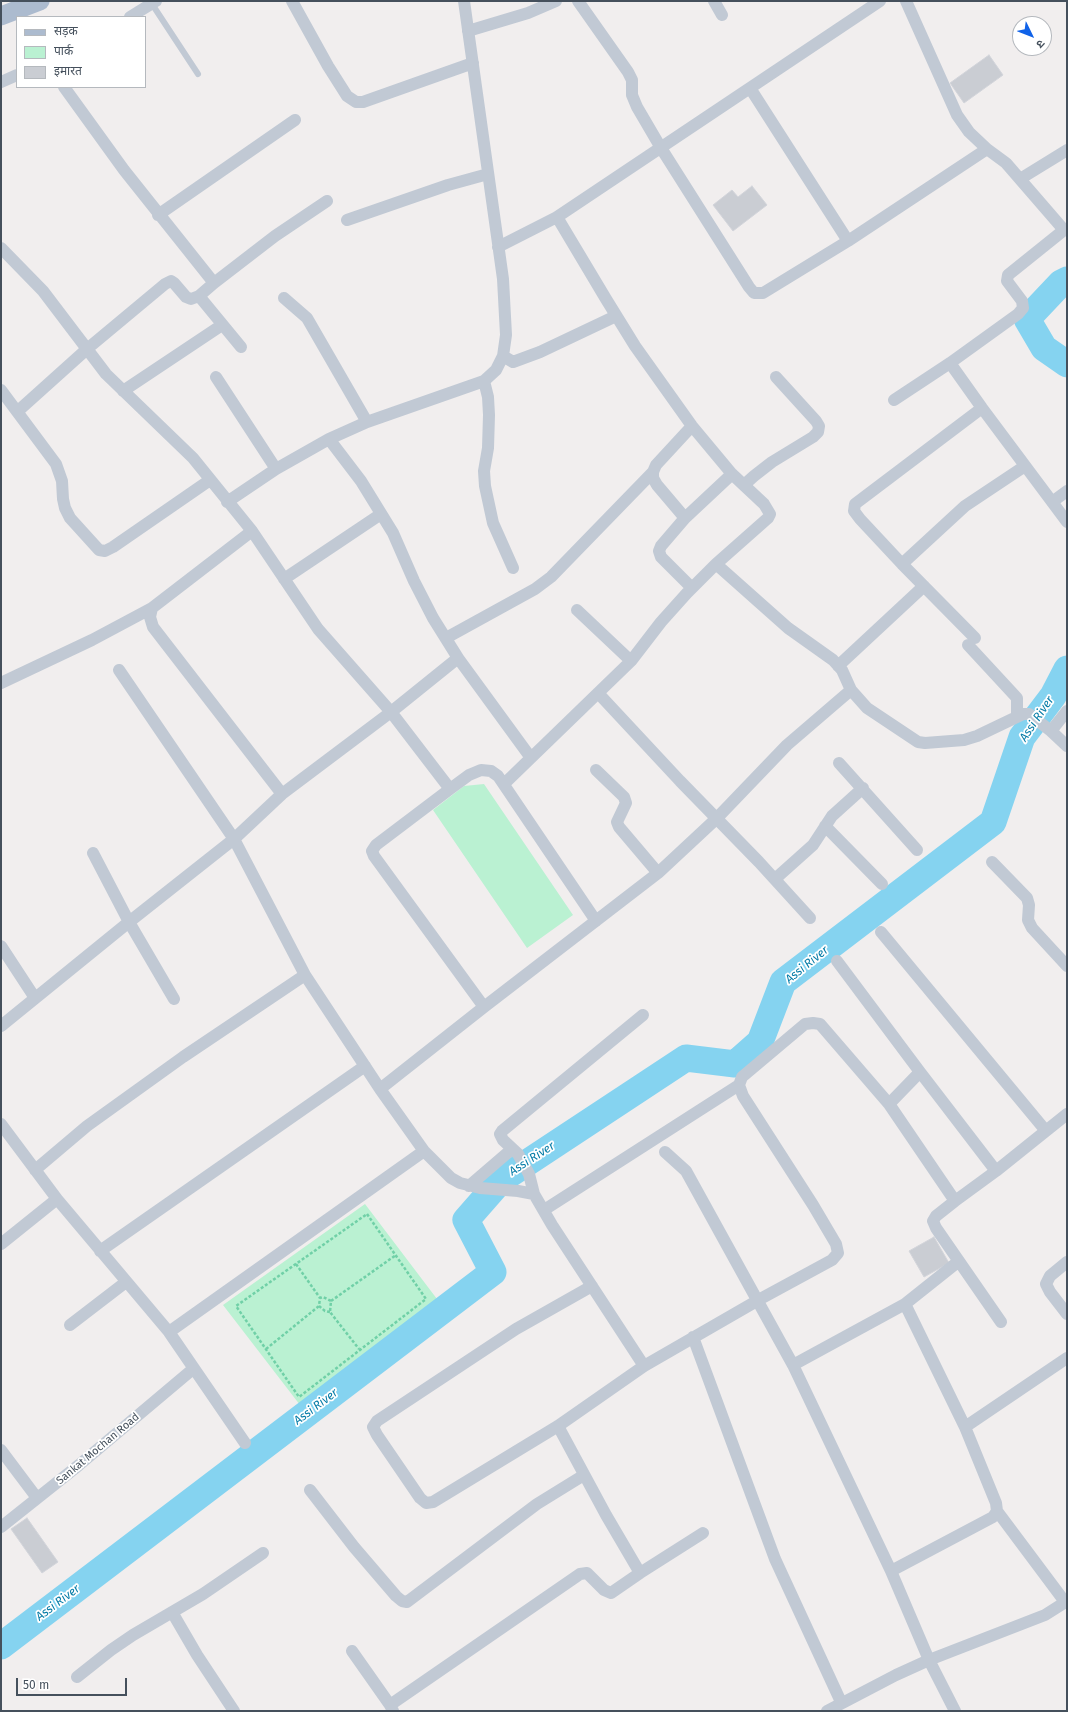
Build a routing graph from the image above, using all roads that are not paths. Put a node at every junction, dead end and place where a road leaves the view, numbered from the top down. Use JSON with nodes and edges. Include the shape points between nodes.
{"nodes":[{"id":1,"x":40,"y":1,"type":"edge"},
{"id":2,"x":292,"y":1,"type":"edge"},
{"id":3,"x":464,"y":1,"type":"edge"},
{"id":4,"x":556,"y":1,"type":"edge"},
{"id":5,"x":578,"y":1,"type":"edge"},
{"id":6,"x":714,"y":1,"type":"edge"},
{"id":7,"x":880,"y":1,"type":"edge"},
{"id":8,"x":906,"y":1,"type":"edge"},
{"id":9,"x":154,"y":2,"type":"edge"},
{"id":10,"x":722,"y":15,"type":"dead end"},
{"id":11,"x":1,"y":16,"type":"edge"},
{"id":12,"x":132,"y":16,"type":"edge"},
{"id":13,"x":468,"y":31,"type":"junction"},
{"id":14,"x":473,"y":63,"type":"junction"},
{"id":15,"x":198,"y":74,"type":"dead end"},
{"id":16,"x":16,"y":75,"type":"edge"},
{"id":17,"x":1,"y":82,"type":"edge"},
{"id":18,"x":65,"y":88,"type":"edge"},
{"id":19,"x":750,"y":88,"type":"junction"},
{"id":20,"x":295,"y":120,"type":"dead end"},
{"id":21,"x":661,"y":148,"type":"junction"},
{"id":22,"x":987,"y":149,"type":"junction"},
{"id":23,"x":1067,"y":150,"type":"edge"},
{"id":24,"x":488,"y":174,"type":"junction"},
{"id":25,"x":1020,"y":179,"type":"junction"},
{"id":26,"x":327,"y":201,"type":"dead end"},
{"id":27,"x":158,"y":215,"type":"junction"},
{"id":28,"x":557,"y":217,"type":"junction"},
{"id":29,"x":346,"y":220,"type":"dead end"},
{"id":30,"x":1066,"y":229,"type":"edge"},
{"id":31,"x":848,"y":241,"type":"junction"},
{"id":32,"x":498,"y":247,"type":"junction"},
{"id":33,"x":1,"y":248,"type":"edge"},
{"id":34,"x":214,"y":283,"type":"junction"},
{"id":35,"x":199,"y":296,"type":"junction"},
{"id":36,"x":284,"y":298,"type":"dead end"},
{"id":37,"x":616,"y":316,"type":"junction"},
{"id":38,"x":222,"y":325,"type":"junction"},
{"id":39,"x":241,"y":347,"type":"dead end"},
{"id":40,"x":86,"y":348,"type":"junction"},
{"id":41,"x":503,"y":356,"type":"junction"},
{"id":42,"x":950,"y":363,"type":"junction"},
{"id":43,"x":216,"y":377,"type":"dead end"},
{"id":44,"x":776,"y":377,"type":"dead end"},
{"id":45,"x":484,"y":381,"type":"junction"},
{"id":46,"x":1,"y":390,"type":"edge"},
{"id":47,"x":123,"y":391,"type":"junction"},
{"id":48,"x":894,"y":400,"type":"dead end"},
{"id":49,"x":982,"y":408,"type":"junction"},
{"id":50,"x":18,"y":411,"type":"junction"},
{"id":51,"x":366,"y":422,"type":"junction"},
{"id":52,"x":692,"y":426,"type":"junction"},
{"id":53,"x":329,"y":439,"type":"junction"},
{"id":54,"x":1025,"y":466,"type":"junction"},
{"id":55,"x":276,"y":469,"type":"junction"},
{"id":56,"x":652,"y":472,"type":"junction"},
{"id":57,"x":732,"y":474,"type":"junction"},
{"id":58,"x":210,"y":480,"type":"junction"},
{"id":59,"x":744,"y":485,"type":"junction"},
{"id":60,"x":1067,"y":491,"type":"edge"},
{"id":61,"x":227,"y":502,"type":"junction"},
{"id":62,"x":1052,"y":502,"type":"junction"},
{"id":63,"x":381,"y":514,"type":"junction"},
{"id":64,"x":685,"y":518,"type":"junction"},
{"id":65,"x":1067,"y":522,"type":"edge"},
{"id":66,"x":252,"y":531,"type":"junction"},
{"id":67,"x":716,"y":564,"type":"junction"},
{"id":68,"x":902,"y":564,"type":"junction"},
{"id":69,"x":513,"y":568,"type":"dead end"},
{"id":70,"x":284,"y":579,"type":"junction"},
{"id":71,"x":924,"y":586,"type":"junction"},
{"id":72,"x":692,"y":588,"type":"junction"},
{"id":73,"x":152,"y":608,"type":"junction"},
{"id":74,"x":577,"y":610,"type":"dead end"},
{"id":75,"x":446,"y":638,"type":"junction"},
{"id":76,"x":458,"y":658,"type":"junction"},
{"id":77,"x":631,"y":661,"type":"junction"},
{"id":78,"x":838,"y":666,"type":"junction"},
{"id":79,"x":119,"y":670,"type":"dead end"},
{"id":80,"x":1,"y":683,"type":"edge"},
{"id":81,"x":851,"y":690,"type":"junction"},
{"id":82,"x":598,"y":693,"type":"junction"},
{"id":83,"x":1067,"y":711,"type":"edge"},
{"id":84,"x":391,"y":712,"type":"junction"},
{"id":85,"x":1023,"y":715,"type":"junction"},
{"id":86,"x":1048,"y":728,"type":"junction"},
{"id":87,"x":1067,"y":746,"type":"edge"},
{"id":88,"x":531,"y":758,"type":"junction"},
{"id":89,"x":840,"y":763,"type":"dead end"},
{"id":90,"x":596,"y":770,"type":"dead end"},
{"id":91,"x":504,"y":784,"type":"junction"},
{"id":92,"x":863,"y":788,"type":"junction"},
{"id":93,"x":450,"y":789,"type":"junction"},
{"id":94,"x":282,"y":794,"type":"junction"},
{"id":95,"x":716,"y":819,"type":"junction"},
{"id":96,"x":825,"y":826,"type":"junction"},
{"id":97,"x":234,"y":839,"type":"junction"},
{"id":98,"x":917,"y":850,"type":"dead end"},
{"id":99,"x":93,"y":853,"type":"dead end"},
{"id":100,"x":992,"y":862,"type":"dead end"},
{"id":101,"x":658,"y":873,"type":"junction"},
{"id":102,"x":775,"y":879,"type":"junction"},
{"id":103,"x":882,"y":884,"type":"dead end"},
{"id":104,"x":810,"y":918,"type":"dead end"},
{"id":105,"x":596,"y":921,"type":"junction"},
{"id":106,"x":128,"y":922,"type":"junction"},
{"id":107,"x":881,"y":932,"type":"dead end"},
{"id":108,"x":1,"y":946,"type":"edge"},
{"id":109,"x":837,"y":961,"type":"dead end"},
{"id":110,"x":1067,"y":966,"type":"edge"},
{"id":111,"x":305,"y":975,"type":"junction"},
{"id":112,"x":35,"y":998,"type":"junction"},
{"id":113,"x":174,"y":999,"type":"dead end"},
{"id":114,"x":484,"y":1007,"type":"junction"},
{"id":115,"x":643,"y":1015,"type":"dead end"},
{"id":116,"x":1,"y":1026,"type":"edge"},
{"id":117,"x":365,"y":1066,"type":"junction"},
{"id":118,"x":920,"y":1072,"type":"junction"},
{"id":119,"x":739,"y":1085,"type":"junction"},
{"id":120,"x":380,"y":1089,"type":"junction"},
{"id":121,"x":889,"y":1104,"type":"junction"},
{"id":122,"x":1067,"y":1114,"type":"edge"},
{"id":123,"x":1,"y":1124,"type":"edge"},
{"id":124,"x":1046,"y":1131,"type":"junction"},
{"id":125,"x":424,"y":1151,"type":"junction"},
{"id":126,"x":515,"y":1151,"type":"junction"},
{"id":127,"x":665,"y":1152,"type":"dead end"},
{"id":128,"x":35,"y":1170,"type":"junction"},
{"id":129,"x":996,"y":1170,"type":"junction"},
{"id":130,"x":474,"y":1187,"type":"junction"},
{"id":131,"x":534,"y":1194,"type":"junction"},
{"id":132,"x":58,"y":1199,"type":"junction"},
{"id":133,"x":955,"y":1201,"type":"junction"},
{"id":134,"x":544,"y":1210,"type":"junction"},
{"id":135,"x":1,"y":1244,"type":"edge"},
{"id":136,"x":100,"y":1251,"type":"junction"},
{"id":137,"x":959,"y":1261,"type":"junction"},
{"id":138,"x":1067,"y":1262,"type":"edge"},
{"id":139,"x":126,"y":1282,"type":"junction"},
{"id":140,"x":592,"y":1286,"type":"junction"},
{"id":141,"x":757,"y":1301,"type":"junction"},
{"id":142,"x":905,"y":1304,"type":"junction"},
{"id":143,"x":1067,"y":1314,"type":"edge"},
{"id":144,"x":1001,"y":1322,"type":"dead end"},
{"id":145,"x":70,"y":1325,"type":"dead end"},
{"id":146,"x":169,"y":1332,"type":"junction"},
{"id":147,"x":693,"y":1338,"type":"junction"},
{"id":148,"x":1067,"y":1358,"type":"edge"},
{"id":149,"x":793,"y":1365,"type":"junction"},
{"id":150,"x":644,"y":1366,"type":"junction"},
{"id":151,"x":193,"y":1368,"type":"junction"},
{"id":152,"x":558,"y":1426,"type":"junction"},
{"id":153,"x":965,"y":1427,"type":"junction"},
{"id":154,"x":245,"y":1443,"type":"dead end"},
{"id":155,"x":1,"y":1450,"type":"edge"},
{"id":156,"x":584,"y":1475,"type":"junction"},
{"id":157,"x":310,"y":1490,"type":"dead end"},
{"id":158,"x":37,"y":1498,"type":"junction"},
{"id":159,"x":997,"y":1511,"type":"junction"},
{"id":160,"x":1,"y":1527,"type":"edge"},
{"id":161,"x":703,"y":1533,"type":"dead end"},
{"id":162,"x":263,"y":1553,"type":"dead end"},
{"id":163,"x":891,"y":1571,"type":"junction"},
{"id":164,"x":640,"y":1573,"type":"junction"},
{"id":165,"x":1066,"y":1602,"type":"edge"},
{"id":166,"x":172,"y":1612,"type":"junction"},
{"id":167,"x":352,"y":1651,"type":"dead end"},
{"id":168,"x":929,"y":1660,"type":"junction"},
{"id":169,"x":77,"y":1677,"type":"dead end"},
{"id":170,"x":841,"y":1702,"type":"junction"},
{"id":171,"x":392,"y":1708,"type":"edge"},
{"id":172,"x":234,"y":1711,"type":"edge"},
{"id":173,"x":827,"y":1711,"type":"edge"},
{"id":174,"x":955,"y":1711,"type":"edge"}],
"edges":[{"from":1,"to":11,"type":"main road"},
{"from":2,"to":14,"type":"street","via":[[347,96],[356,102],[363,102]]},
{"from":3,"to":13,"type":"street"},
{"from":4,"to":13,"type":"street","via":[[528,13]]},
{"from":5,"to":21,"type":"street","via":[[628,72],[632,80],[634,100]]},
{"from":6,"to":10,"type":"street"},
{"from":7,"to":19,"type":"street"},
{"from":8,"to":22,"type":"street","via":[[957,115],[969,132]]},
{"from":9,"to":12,"type":"street"},
{"from":9,"to":15,"type":"lane"},
{"from":13,"to":14,"type":"street"},
{"from":14,"to":24,"type":"street"},
{"from":16,"to":17,"type":"street"},
{"from":18,"to":27,"type":"street"},
{"from":19,"to":21,"type":"street"},
{"from":19,"to":31,"type":"street"},
{"from":20,"to":27,"type":"street"},
{"from":21,"to":28,"type":"street"},
{"from":21,"to":31,"type":"street","via":[[754,293],[763,293]]},
{"from":22,"to":25,"type":"street","via":[[1006,163]]},
{"from":22,"to":31,"type":"street"},
{"from":23,"to":25,"type":"street"},
{"from":24,"to":29,"type":"street"},
{"from":24,"to":32,"type":"street"},
{"from":25,"to":30,"type":"street"},
{"from":26,"to":34,"type":"street"},
{"from":27,"to":34,"type":"street"},
{"from":28,"to":32,"type":"street"},
{"from":28,"to":37,"type":"street"},
{"from":30,"to":42,"type":"street","via":[[1008,275],[1007,281],[1022,301],[1022,308],[1018,314]]},
{"from":32,"to":41,"type":"street","via":[[506,335]]},
{"from":33,"to":40,"type":"street","via":[[43,291]]},
{"from":34,"to":35,"type":"street"},
{"from":35,"to":38,"type":"street"},
{"from":35,"to":40,"type":"street","via":[[191,299],[186,297],[171,281]]},
{"from":36,"to":51,"type":"street","via":[[307,318]]},
{"from":37,"to":41,"type":"street","via":[[533,355],[513,362]]},
{"from":37,"to":52,"type":"street"},
{"from":38,"to":39,"type":"street"},
{"from":38,"to":47,"type":"street"},
{"from":40,"to":47,"type":"street"},
{"from":40,"to":50,"type":"street"},
{"from":41,"to":45,"type":"street","via":[[496,370]]},
{"from":42,"to":48,"type":"street"},
{"from":42,"to":49,"type":"street"},
{"from":43,"to":55,"type":"street"},
{"from":44,"to":59,"type":"street","via":[[816,421],[819,426],[818,432],[772,462]]},
{"from":45,"to":51,"type":"street"},
{"from":45,"to":69,"type":"street","via":[[488,397],[485,486],[493,523]]},
{"from":46,"to":50,"type":"street"},
{"from":47,"to":58,"type":"street","via":[[193,458]]},
{"from":49,"to":54,"type":"street"},
{"from":49,"to":68,"type":"street","via":[[855,504],[854,511],[860,519]]},
{"from":50,"to":58,"type":"street","via":[[56,464],[62,481],[65,508],[70,518],[99,550],[105,551],[112,547]]},
{"from":51,"to":53,"type":"street"},
{"from":52,"to":56,"type":"street"},
{"from":52,"to":57,"type":"street"},
{"from":53,"to":55,"type":"street"},
{"from":53,"to":63,"type":"street","via":[[361,481]]},
{"from":54,"to":62,"type":"street"},
{"from":54,"to":68,"type":"street","via":[[965,506]]},
{"from":55,"to":61,"type":"street"},
{"from":56,"to":64,"type":"street","via":[[657,485]]},
{"from":56,"to":75,"type":"street","via":[[550,577],[535,589]]},
{"from":57,"to":59,"type":"street"},
{"from":57,"to":64,"type":"street"},
{"from":58,"to":61,"type":"street"},
{"from":59,"to":67,"type":"street","via":[[764,504],[770,514]]},
{"from":60,"to":62,"type":"street"},
{"from":61,"to":66,"type":"street"},
{"from":62,"to":65,"type":"street"},
{"from":63,"to":70,"type":"street"},
{"from":63,"to":75,"type":"street","via":[[393,533],[417,587]]},
{"from":64,"to":72,"type":"street","via":[[659,551]]},
{"from":66,"to":70,"type":"street"},
{"from":66,"to":73,"type":"street"},
{"from":67,"to":72,"type":"street"},
{"from":67,"to":78,"type":"street","via":[[788,628],[823,652]]},
{"from":68,"to":71,"type":"street"},
{"from":70,"to":84,"type":"street","via":[[318,629]]},
{"from":71,"to":78,"type":"street"},
{"from":71,"to":85,"type":"street","via":[[1017,698]]},
{"from":72,"to":77,"type":"street"},
{"from":73,"to":80,"type":"street"},
{"from":73,"to":94,"type":"street","via":[[150,617],[153,627]]},
{"from":74,"to":77,"type":"street"},
{"from":75,"to":76,"type":"street"},
{"from":76,"to":84,"type":"street"},
{"from":76,"to":88,"type":"street"},
{"from":77,"to":82,"type":"street"},
{"from":78,"to":81,"type":"street"},
{"from":79,"to":97,"type":"street"},
{"from":81,"to":85,"type":"street","via":[[867,708],[918,742],[964,740]]},
{"from":81,"to":95,"type":"street","via":[[787,745]]},
{"from":82,"to":88,"type":"street"},
{"from":82,"to":95,"type":"street"},
{"from":83,"to":86,"type":"street"},
{"from":84,"to":93,"type":"street"},
{"from":84,"to":94,"type":"street"},
{"from":85,"to":86,"type":"street"},
{"from":86,"to":87,"type":"street"},
{"from":88,"to":91,"type":"street"},
{"from":89,"to":92,"type":"street"},
{"from":90,"to":101,"type":"street","via":[[624,797],[626,803],[617,822],[619,827]]},
{"from":91,"to":93,"type":"street","via":[[491,771],[481,770],[469,775]]},
{"from":91,"to":105,"type":"street"},
{"from":92,"to":96,"type":"street","via":[[832,816]]},
{"from":92,"to":98,"type":"street"},
{"from":93,"to":114,"type":"street","via":[[376,845],[372,851]]},
{"from":94,"to":97,"type":"street"},
{"from":95,"to":101,"type":"street"},
{"from":95,"to":102,"type":"street"},
{"from":96,"to":102,"type":"street","via":[[813,845]]},
{"from":96,"to":103,"type":"street"},
{"from":97,"to":106,"type":"street"},
{"from":97,"to":111,"type":"street"},
{"from":99,"to":106,"type":"street"},
{"from":100,"to":110,"type":"street","via":[[1027,898],[1028,920],[1032,928]]},
{"from":101,"to":105,"type":"street"},
{"from":102,"to":104,"type":"street"},
{"from":105,"to":114,"type":"street"},
{"from":106,"to":112,"type":"street"},
{"from":106,"to":113,"type":"street"},
{"from":107,"to":124,"type":"street"},
{"from":108,"to":112,"type":"street"},
{"from":109,"to":118,"type":"street"},
{"from":111,"to":117,"type":"street"},
{"from":111,"to":128,"type":"street","via":[[183,1057],[87,1126]]},
{"from":112,"to":116,"type":"street"},
{"from":114,"to":120,"type":"street"},
{"from":115,"to":126,"type":"street","via":[[502,1130],[500,1134],[503,1140]]},
{"from":117,"to":120,"type":"street"},
{"from":117,"to":136,"type":"street"},
{"from":118,"to":121,"type":"street"},
{"from":118,"to":129,"type":"street"},
{"from":119,"to":121,"type":"street","via":[[742,1077],[806,1024],[813,1023],[820,1024]]},
{"from":119,"to":134,"type":"street"},
{"from":119,"to":141,"type":"street","via":[[836,1244],[838,1253],[832,1260]]},
{"from":120,"to":125,"type":"street"},
{"from":121,"to":133,"type":"street"},
{"from":122,"to":124,"type":"street"},
{"from":123,"to":128,"type":"street"},
{"from":124,"to":129,"type":"street"},
{"from":125,"to":130,"type":"street","via":[[451,1178]]},
{"from":125,"to":146,"type":"street"},
{"from":126,"to":130,"type":"street"},
{"from":126,"to":131,"type":"street","via":[[529,1174]]},
{"from":127,"to":141,"type":"street","via":[[686,1171]]},
{"from":128,"to":132,"type":"street"},
{"from":129,"to":133,"type":"street"},
{"from":130,"to":131,"type":"street"},
{"from":131,"to":134,"type":"street"},
{"from":132,"to":135,"type":"street"},
{"from":132,"to":136,"type":"street"},
{"from":133,"to":137,"type":"street","via":[[933,1221]]},
{"from":134,"to":140,"type":"street"},
{"from":136,"to":139,"type":"street"},
{"from":137,"to":142,"type":"street"},
{"from":137,"to":144,"type":"street"},
{"from":138,"to":143,"type":"street","via":[[1050,1276],[1046,1284]]},
{"from":139,"to":145,"type":"street"},
{"from":139,"to":146,"type":"street"},
{"from":140,"to":150,"type":"street"},
{"from":140,"to":152,"type":"street","via":[[510,1333],[376,1421],[373,1427],[426,1503],[433,1502]]},
{"from":141,"to":147,"type":"street"},
{"from":141,"to":149,"type":"street"},
{"from":142,"to":149,"type":"street"},
{"from":142,"to":153,"type":"street"},
{"from":146,"to":151,"type":"street"},
{"from":147,"to":150,"type":"street"},
{"from":147,"to":170,"type":"street","via":[[775,1559]]},
{"from":148,"to":153,"type":"street"},
{"from":149,"to":163,"type":"street"},
{"from":150,"to":152,"type":"street"},
{"from":151,"to":154,"type":"street"},
{"from":151,"to":158,"type":"street","name":"Sankat Mochan Road"},
{"from":152,"to":156,"type":"street"},
{"from":153,"to":159,"type":"street"},
{"from":155,"to":158,"type":"street"},
{"from":156,"to":157,"type":"street","via":[[508,1525],[407,1602],[402,1601],[391,1591]]},
{"from":156,"to":164,"type":"street"},
{"from":158,"to":160,"type":"street","name":"Sankat Mochan Road"},
{"from":159,"to":163,"type":"street","via":[[993,1517]]},
{"from":159,"to":165,"type":"street"},
{"from":161,"to":164,"type":"street"},
{"from":162,"to":166,"type":"street"},
{"from":163,"to":168,"type":"street"},
{"from":164,"to":171,"type":"street","via":[[611,1593],[604,1590],[588,1573],[580,1574]]},
{"from":165,"to":168,"type":"street","via":[[1045,1615]]},
{"from":166,"to":169,"type":"street","via":[[117,1646]]},
{"from":166,"to":172,"type":"street"},
{"from":167,"to":171,"type":"street"},
{"from":168,"to":170,"type":"street"},
{"from":168,"to":174,"type":"street"},
{"from":170,"to":173,"type":"street"}]}
